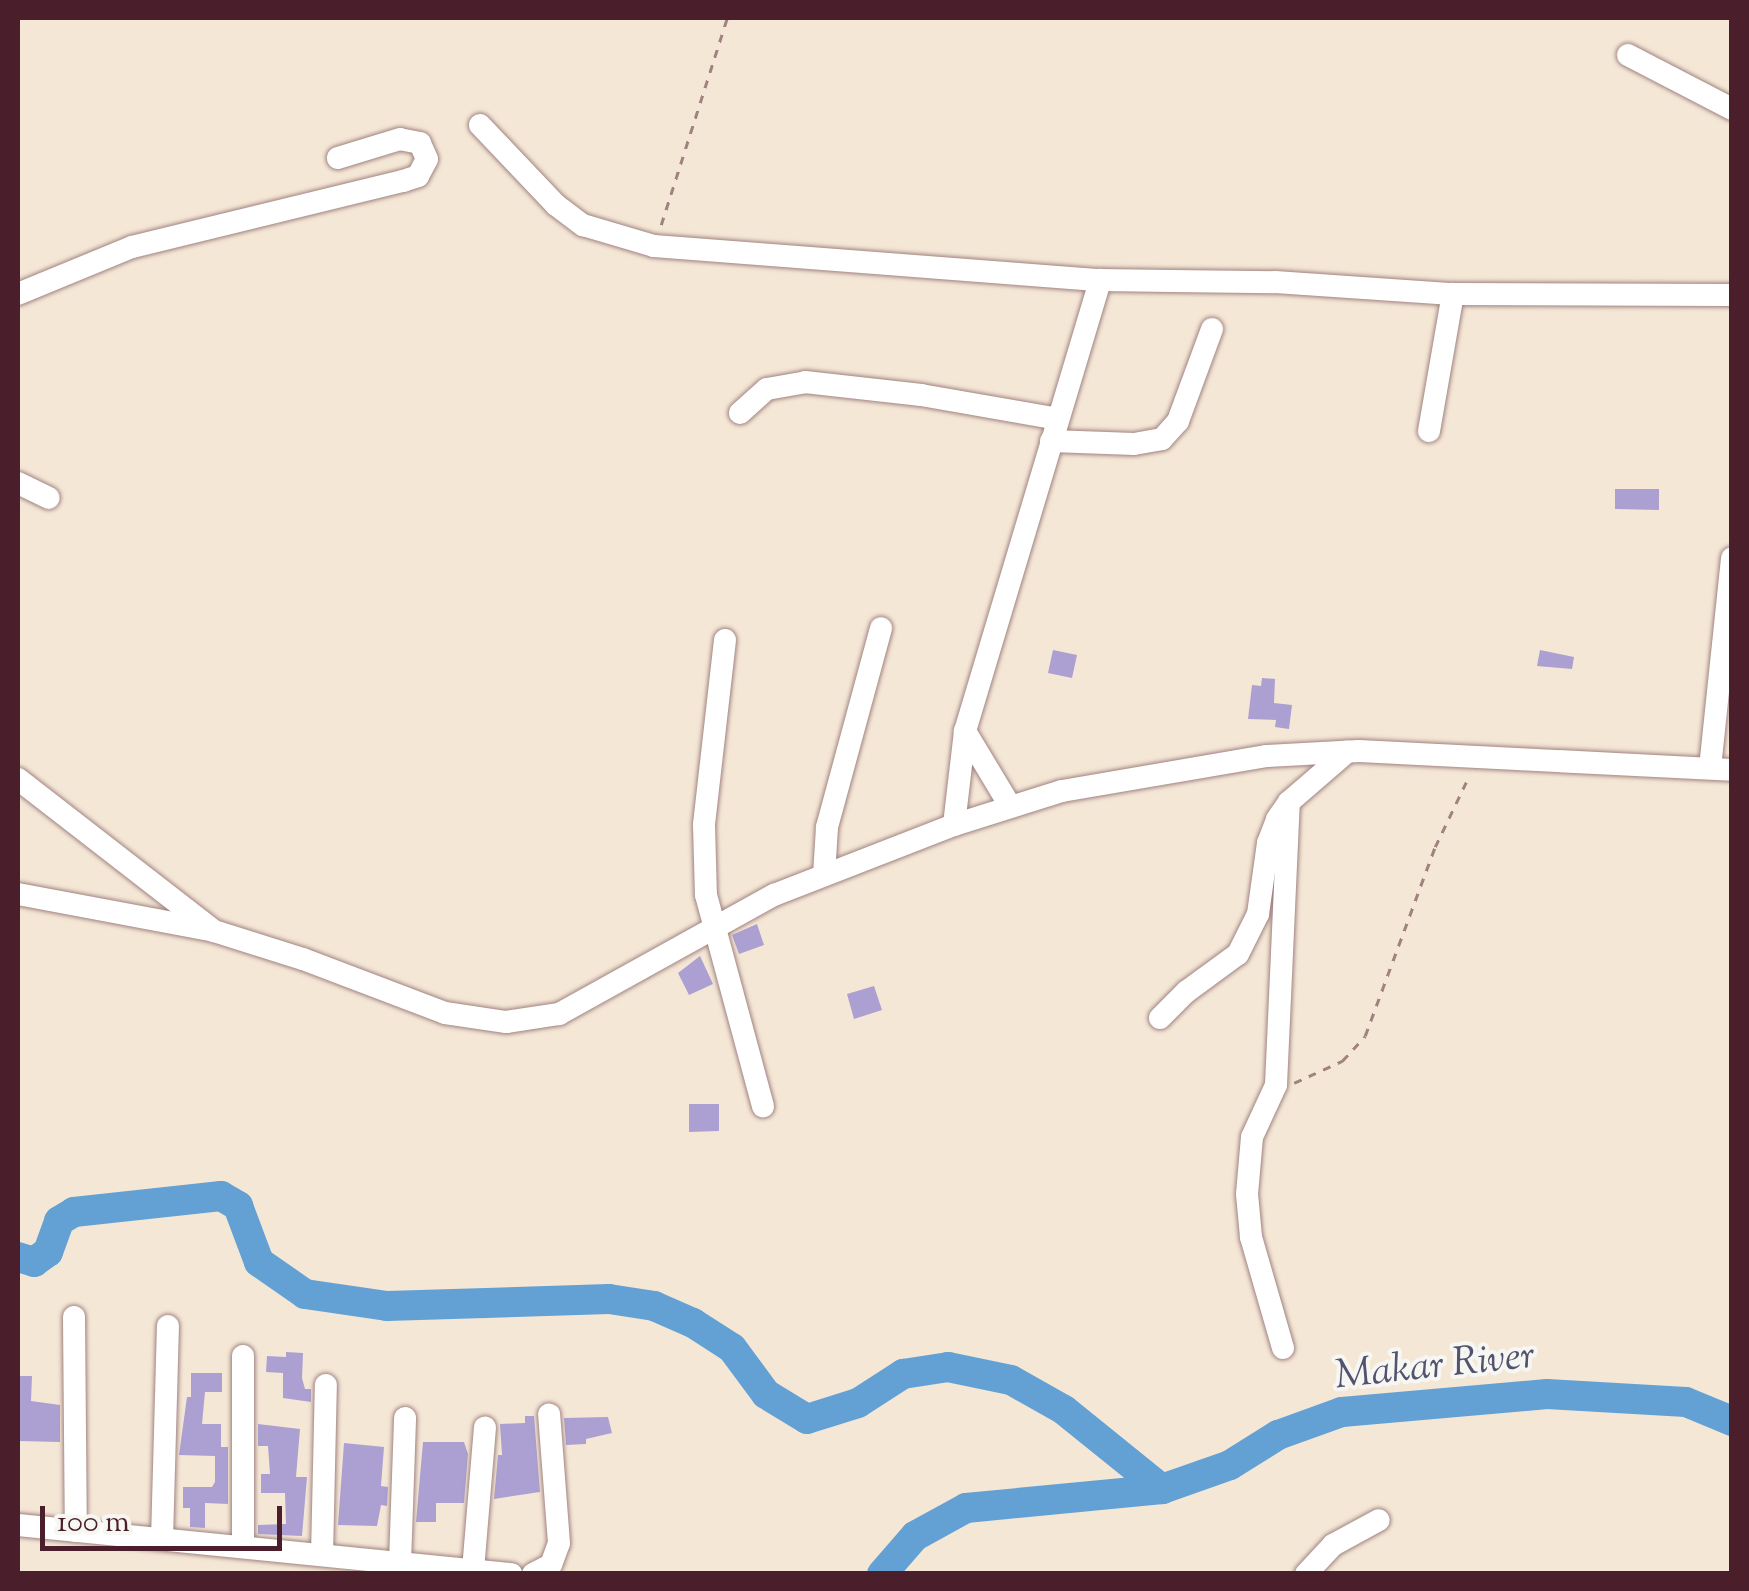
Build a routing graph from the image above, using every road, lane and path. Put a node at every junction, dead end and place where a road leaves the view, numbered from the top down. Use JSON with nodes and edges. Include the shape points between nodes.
{"nodes":[{"id":1,"x":727,"y":18,"type":"edge"},
{"id":2,"x":1628,"y":55,"type":"dead end"},
{"id":3,"x":1732,"y":109,"type":"edge"},
{"id":4,"x":480,"y":125,"type":"dead end"},
{"id":5,"x":338,"y":158,"type":"dead end"},
{"id":6,"x":654,"y":246,"type":"junction"},
{"id":7,"x":1100,"y":280,"type":"junction"},
{"id":8,"x":18,"y":294,"type":"edge"},
{"id":9,"x":1453,"y":294,"type":"junction"},
{"id":10,"x":1732,"y":296,"type":"edge"},
{"id":11,"x":1212,"y":329,"type":"dead end"},
{"id":12,"x":740,"y":413,"type":"dead end"},
{"id":13,"x":1054,"y":430,"type":"junction"},
{"id":14,"x":1429,"y":430,"type":"dead end"},
{"id":15,"x":18,"y":483,"type":"edge"},
{"id":16,"x":49,"y":498,"type":"dead end"},
{"id":17,"x":1732,"y":558,"type":"edge"},
{"id":18,"x":881,"y":628,"type":"dead end"},
{"id":19,"x":725,"y":640,"type":"dead end"},
{"id":20,"x":965,"y":731,"type":"junction"},
{"id":21,"x":1347,"y":752,"type":"junction"},
{"id":22,"x":1478,"y":758,"type":"junction"},
{"id":23,"x":1721,"y":769,"type":"edge"},
{"id":24,"x":18,"y":779,"type":"edge"},
{"id":25,"x":1289,"y":802,"type":"junction"},
{"id":26,"x":1010,"y":806,"type":"junction"},
{"id":27,"x":954,"y":826,"type":"junction"},
{"id":28,"x":824,"y":874,"type":"junction"},
{"id":29,"x":18,"y":894,"type":"edge"},
{"id":30,"x":712,"y":926,"type":"junction"},
{"id":31,"x":214,"y":931,"type":"junction"},
{"id":32,"x":1160,"y":1018,"type":"dead end"},
{"id":33,"x":1270,"y":1103,"type":"junction"},
{"id":34,"x":764,"y":1106,"type":"dead end"},
{"id":35,"x":74,"y":1317,"type":"dead end"},
{"id":36,"x":168,"y":1326,"type":"dead end"},
{"id":37,"x":1283,"y":1348,"type":"dead end"},
{"id":38,"x":244,"y":1356,"type":"dead end"},
{"id":39,"x":326,"y":1386,"type":"dead end"},
{"id":40,"x":549,"y":1414,"type":"dead end"},
{"id":41,"x":405,"y":1418,"type":"dead end"},
{"id":42,"x":485,"y":1428,"type":"dead end"},
{"id":43,"x":1378,"y":1520,"type":"dead end"},
{"id":44,"x":18,"y":1525,"type":"edge"},
{"id":45,"x":76,"y":1530,"type":"junction"},
{"id":46,"x":162,"y":1539,"type":"junction"},
{"id":47,"x":243,"y":1548,"type":"junction"},
{"id":48,"x":322,"y":1556,"type":"junction"},
{"id":49,"x":400,"y":1563,"type":"junction"},
{"id":50,"x":473,"y":1570,"type":"junction"},
{"id":51,"x":512,"y":1574,"type":"edge"},
{"id":52,"x":533,"y":1574,"type":"edge"},
{"id":53,"x":1306,"y":1574,"type":"edge"}],
"edges":[{"from":1,"to":6,"type":"path"},
{"from":2,"to":3,"type":"street"},
{"from":4,"to":6,"type":"street","via":[[583,224]]},
{"from":5,"to":8,"type":"street","via":[[400,140],[420,143],[427,159],[425,169],[403,181],[132,247]]},
{"from":6,"to":7,"type":"street"},
{"from":7,"to":9,"type":"street"},
{"from":7,"to":13,"type":"street"},
{"from":9,"to":10,"type":"street"},
{"from":9,"to":14,"type":"street"},
{"from":11,"to":13,"type":"street","via":[[1178,421],[1162,439],[1134,444]]},
{"from":12,"to":13,"type":"street","via":[[779,384],[804,382],[921,395]]},
{"from":13,"to":20,"type":"street"},
{"from":15,"to":16,"type":"street"},
{"from":17,"to":23,"type":"street"},
{"from":18,"to":28,"type":"street","via":[[827,827]]},
{"from":19,"to":30,"type":"street","via":[[704,825]]},
{"from":20,"to":26,"type":"street"},
{"from":20,"to":27,"type":"street"},
{"from":21,"to":22,"type":"street"},
{"from":21,"to":25,"type":"street"},
{"from":21,"to":26,"type":"street","via":[[1268,756]]},
{"from":22,"to":23,"type":"street"},
{"from":22,"to":33,"type":"path","via":[[1435,847],[1365,1036],[1342,1061],[1289,1085]]},
{"from":24,"to":31,"type":"street"},
{"from":25,"to":32,"type":"street","via":[[1268,842],[1252,934],[1238,954]]},
{"from":25,"to":33,"type":"street","via":[[1278,1060]]},
{"from":26,"to":27,"type":"street"},
{"from":27,"to":28,"type":"street"},
{"from":28,"to":30,"type":"street"},
{"from":29,"to":31,"type":"street"},
{"from":30,"to":31,"type":"street","via":[[559,1014],[506,1022],[444,1013]]},
{"from":30,"to":34,"type":"street"},
{"from":33,"to":37,"type":"street","via":[[1252,1137],[1248,1194],[1254,1250]]},
{"from":35,"to":45,"type":"street"},
{"from":36,"to":46,"type":"street"},
{"from":38,"to":47,"type":"street"},
{"from":39,"to":48,"type":"street"},
{"from":40,"to":52,"type":"street","via":[[560,1542],[551,1565]]},
{"from":41,"to":49,"type":"street"},
{"from":42,"to":50,"type":"street"},
{"from":43,"to":53,"type":"street","via":[[1332,1545]]},
{"from":44,"to":45,"type":"street"},
{"from":45,"to":46,"type":"street"},
{"from":46,"to":47,"type":"street"},
{"from":47,"to":48,"type":"street"},
{"from":48,"to":49,"type":"street"},
{"from":49,"to":50,"type":"street"},
{"from":50,"to":51,"type":"street"}]}
